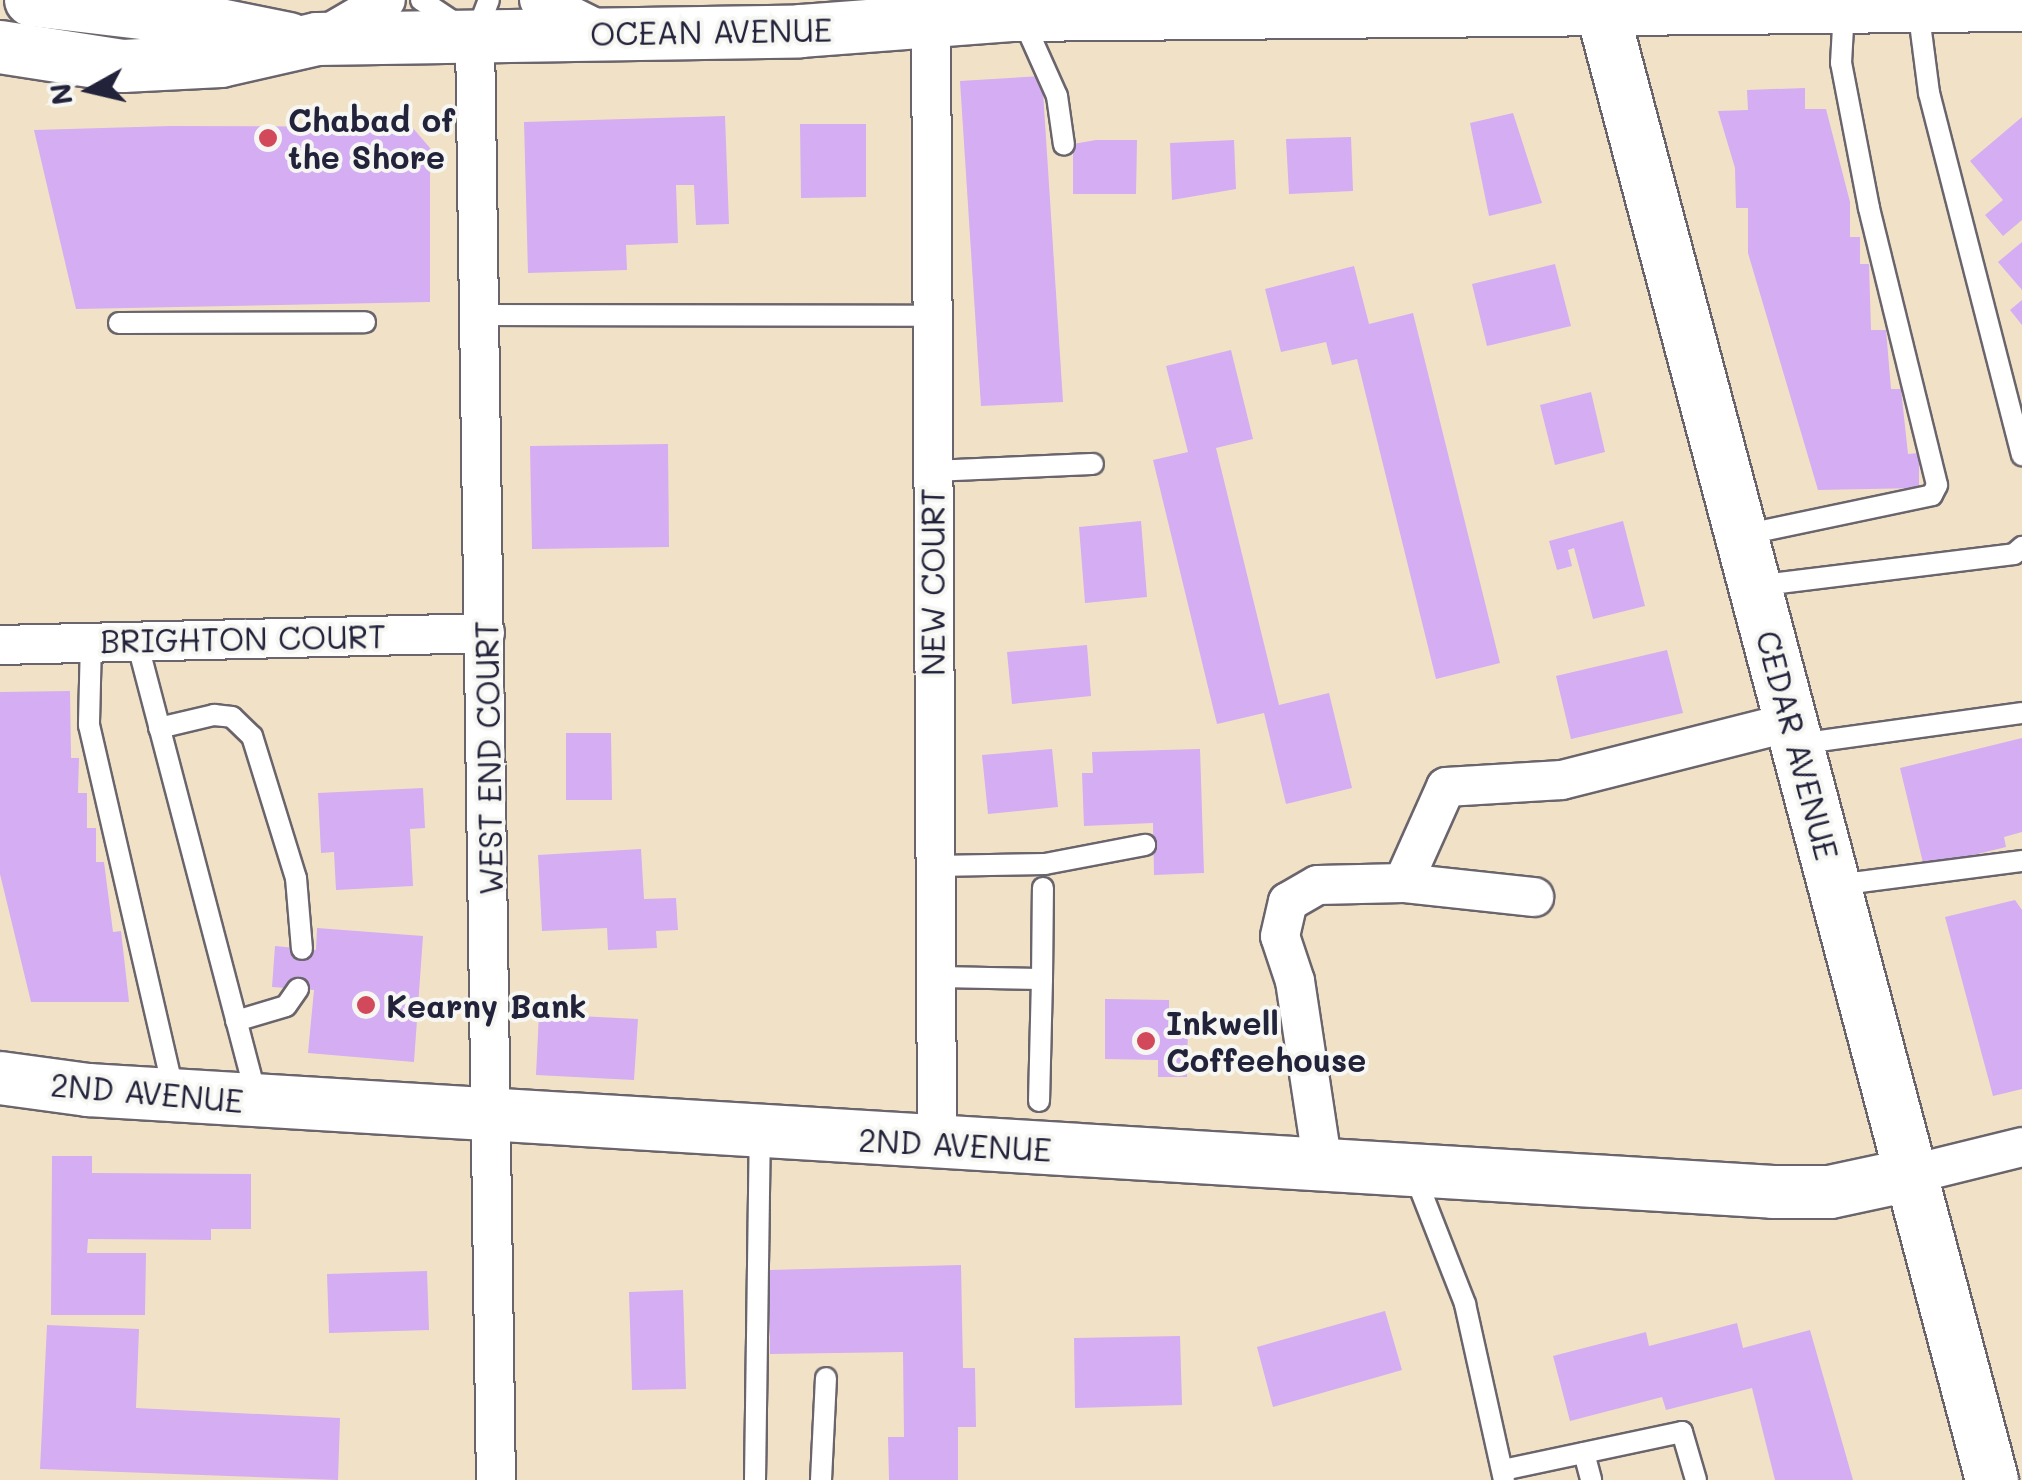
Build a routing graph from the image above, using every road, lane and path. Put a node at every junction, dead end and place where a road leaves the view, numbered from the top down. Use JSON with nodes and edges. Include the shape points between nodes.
{"nodes":[{"id":1,"x":31,"y":0,"type":"edge"},
{"id":2,"x":386,"y":0,"type":"edge"},
{"id":3,"x":421,"y":0,"type":"edge"},
{"id":4,"x":539,"y":0,"type":"edge"},
{"id":5,"x":1490,"y":5,"type":"edge"},
{"id":6,"x":1249,"y":6,"type":"edge"},
{"id":7,"x":1918,"y":6,"type":"junction"},
{"id":8,"x":2022,"y":6,"type":"edge"},
{"id":9,"x":1844,"y":7,"type":"junction"},
{"id":10,"x":1147,"y":8,"type":"edge"},
{"id":11,"x":1602,"y":10,"type":"junction"},
{"id":12,"x":1020,"y":16,"type":"junction"},
{"id":13,"x":482,"y":18,"type":"edge"},
{"id":14,"x":931,"y":22,"type":"junction"},
{"id":15,"x":614,"y":34,"type":"junction"},
{"id":16,"x":309,"y":41,"type":"junction"},
{"id":17,"x":0,"y":46,"type":"edge"},
{"id":18,"x":123,"y":66,"type":"junction"},
{"id":19,"x":0,"y":73,"type":"edge"},
{"id":20,"x":1064,"y":145,"type":"dead end"},
{"id":21,"x":479,"y":315,"type":"junction"},
{"id":22,"x":930,"y":316,"type":"junction"},
{"id":23,"x":365,"y":322,"type":"dead end"},
{"id":24,"x":119,"y":324,"type":"dead end"},
{"id":25,"x":2022,"y":455,"type":"edge"},
{"id":26,"x":1093,"y":464,"type":"dead end"},
{"id":27,"x":931,"y":470,"type":"junction"},
{"id":28,"x":1742,"y":536,"type":"junction"},
{"id":29,"x":2022,"y":546,"type":"edge"},
{"id":30,"x":1755,"y":586,"type":"junction"},
{"id":31,"x":486,"y":633,"type":"junction"},
{"id":32,"x":136,"y":638,"type":"junction"},
{"id":33,"x":91,"y":641,"type":"junction"},
{"id":34,"x":0,"y":645,"type":"edge"},
{"id":35,"x":2022,"y":712,"type":"edge"},
{"id":36,"x":159,"y":728,"type":"junction"},
{"id":37,"x":1795,"y":733,"type":"junction"},
{"id":38,"x":1146,"y":844,"type":"dead end"},
{"id":39,"x":2022,"y":860,"type":"edge"},
{"id":40,"x":935,"y":866,"type":"junction"},
{"id":41,"x":1403,"y":884,"type":"junction"},
{"id":42,"x":1835,"y":885,"type":"junction"},
{"id":43,"x":1043,"y":888,"type":"dead end"},
{"id":44,"x":1534,"y":897,"type":"dead end"},
{"id":45,"x":302,"y":948,"type":"dead end"},
{"id":46,"x":937,"y":978,"type":"junction"},
{"id":47,"x":1042,"y":979,"type":"junction"},
{"id":48,"x":298,"y":989,"type":"dead end"},
{"id":49,"x":236,"y":1022,"type":"junction"},
{"id":50,"x":0,"y":1078,"type":"edge"},
{"id":51,"x":174,"y":1096,"type":"junction"},
{"id":52,"x":257,"y":1101,"type":"junction"},
{"id":53,"x":1039,"y":1101,"type":"dead end"},
{"id":54,"x":494,"y":1116,"type":"junction"},
{"id":55,"x":760,"y":1133,"type":"junction"},
{"id":56,"x":937,"y":1142,"type":"junction"},
{"id":57,"x":2022,"y":1147,"type":"edge"},
{"id":58,"x":1323,"y":1166,"type":"junction"},
{"id":59,"x":1413,"y":1172,"type":"junction"},
{"id":60,"x":1909,"y":1175,"type":"junction"},
{"id":61,"x":826,"y":1378,"type":"dead end"},
{"id":62,"x":1584,"y":1453,"type":"junction"},
{"id":63,"x":1504,"y":1475,"type":"edge"},
{"id":64,"x":496,"y":1480,"type":"edge"},
{"id":65,"x":755,"y":1480,"type":"edge"},
{"id":66,"x":821,"y":1480,"type":"edge"},
{"id":67,"x":1592,"y":1480,"type":"edge"},
{"id":68,"x":1696,"y":1480,"type":"edge"},
{"id":69,"x":1992,"y":1480,"type":"edge"}],
"edges":[{"from":1,"to":16,"type":"main road"},
{"from":2,"to":16,"type":"street"},
{"from":3,"to":13,"type":"lane"},
{"from":4,"to":15,"type":"street"},
{"from":5,"to":6,"type":"main road","name":"OCEAN AVENUE"},
{"from":5,"to":11,"type":"main road","name":"OCEAN AVENUE"},
{"from":6,"to":10,"type":"main road","name":"OCEAN AVENUE"},
{"from":7,"to":8,"type":"main road","name":"OCEAN AVENUE"},
{"from":7,"to":9,"type":"main road","name":"OCEAN AVENUE"},
{"from":7,"to":25,"type":"lane","via":[[1929,93]]},
{"from":9,"to":11,"type":"main road","name":"OCEAN AVENUE"},
{"from":9,"to":28,"type":"lane","via":[[1841,63],[1869,208],[1937,485],[1932,495]]},
{"from":10,"to":12,"type":"main road","name":"OCEAN AVENUE"},
{"from":11,"to":28,"type":"main road","name":"CEDAR AVENUE"},
{"from":12,"to":14,"type":"main road","name":"OCEAN AVENUE"},
{"from":12,"to":20,"type":"lane","via":[[1057,96]]},
{"from":13,"to":15,"type":"main road","name":"OCEAN AVENUE"},
{"from":13,"to":16,"type":"main road","name":"OCEAN AVENUE"},
{"from":13,"to":21,"type":"street","name":"WEST END COURT"},
{"from":14,"to":15,"type":"main road","name":"OCEAN AVENUE"},
{"from":14,"to":22,"type":"street","name":"NEW COURT"},
{"from":16,"to":18,"type":"main road","via":[[221,61]]},
{"from":17,"to":18,"type":"main road"},
{"from":18,"to":19,"type":"main road"},
{"from":21,"to":22,"type":"lane"},
{"from":21,"to":31,"type":"street","name":"WEST END COURT"},
{"from":22,"to":27,"type":"street","name":"NEW COURT"},
{"from":23,"to":24,"type":"lane"},
{"from":26,"to":27,"type":"lane"},
{"from":27,"to":40,"type":"street","name":"NEW COURT"},
{"from":28,"to":30,"type":"main road","name":"CEDAR AVENUE"},
{"from":29,"to":30,"type":"lane","via":[[2014,554]]},
{"from":30,"to":37,"type":"main road","name":"CEDAR AVENUE"},
{"from":31,"to":32,"type":"street","name":"BRIGHTON COURT"},
{"from":31,"to":54,"type":"street","name":"WEST END COURT"},
{"from":32,"to":33,"type":"street","name":"BRIGHTON COURT"},
{"from":32,"to":36,"type":"lane"},
{"from":33,"to":34,"type":"street","name":"BRIGHTON COURT"},
{"from":33,"to":51,"type":"lane","via":[[89,725]]},
{"from":35,"to":37,"type":"lane"},
{"from":36,"to":45,"type":"lane","via":[[214,715],[232,717],[252,736],[296,878]]},
{"from":36,"to":49,"type":"lane"},
{"from":37,"to":41,"type":"street","via":[[1562,780],[1446,787]]},
{"from":37,"to":42,"type":"main road","name":"CEDAR AVENUE"},
{"from":38,"to":40,"type":"lane","via":[[1045,864]]},
{"from":39,"to":42,"type":"lane"},
{"from":40,"to":46,"type":"street","name":"NEW COURT"},
{"from":41,"to":44,"type":"street"},
{"from":41,"to":58,"type":"street","via":[[1318,885],[1288,902],[1280,936],[1295,981]]},
{"from":42,"to":60,"type":"main road","name":"CEDAR AVENUE"},
{"from":43,"to":47,"type":"lane"},
{"from":46,"to":47,"type":"lane"},
{"from":46,"to":56,"type":"street","name":"NEW COURT"},
{"from":47,"to":53,"type":"lane"},
{"from":48,"to":49,"type":"lane","via":[[286,1006]]},
{"from":49,"to":52,"type":"lane"},
{"from":50,"to":51,"type":"main road","name":"2ND AVENUE"},
{"from":51,"to":52,"type":"main road","name":"2ND AVENUE"},
{"from":52,"to":54,"type":"main road","name":"2ND AVENUE"},
{"from":54,"to":55,"type":"main road","name":"2ND AVENUE"},
{"from":54,"to":64,"type":"street","name":"WEST END COURT"},
{"from":55,"to":56,"type":"main road","name":"2ND AVENUE"},
{"from":55,"to":65,"type":"lane"},
{"from":56,"to":58,"type":"main road","name":"2ND AVENUE"},
{"from":57,"to":60,"type":"street"},
{"from":58,"to":59,"type":"main road","name":"2ND AVENUE"},
{"from":59,"to":60,"type":"main road","name":"2ND AVENUE","via":[[1773,1192],[1830,1192]]},
{"from":59,"to":63,"type":"lane","via":[[1465,1304]]},
{"from":60,"to":69,"type":"main road","name":"CEDAR AVENUE"},
{"from":61,"to":66,"type":"lane"},
{"from":62,"to":63,"type":"lane"},
{"from":62,"to":67,"type":"lane"},
{"from":62,"to":68,"type":"lane","via":[[1682,1432]]}]}
